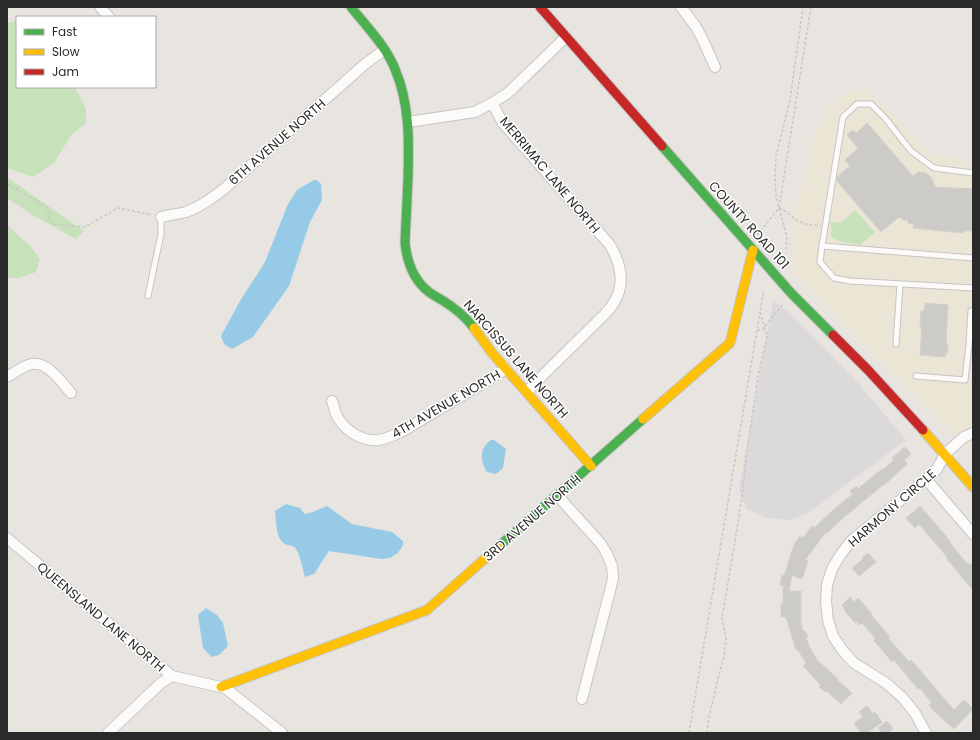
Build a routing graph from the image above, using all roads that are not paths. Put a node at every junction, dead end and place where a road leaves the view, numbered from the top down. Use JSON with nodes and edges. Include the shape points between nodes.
{"nodes":[{"id":1,"x":100,"y":7,"type":"edge"},
{"id":2,"x":351,"y":7,"type":"edge"},
{"id":3,"x":540,"y":7,"type":"edge"},
{"id":4,"x":681,"y":7,"type":"edge"},
{"id":5,"x":108,"y":16,"type":"edge"},
{"id":6,"x":566,"y":37,"type":"junction"},
{"id":7,"x":384,"y":50,"type":"junction"},
{"id":8,"x":715,"y":67,"type":"dead end"},
{"id":9,"x":492,"y":103,"type":"junction"},
{"id":10,"x":408,"y":122,"type":"junction"},
{"id":11,"x":973,"y":173,"type":"edge"},
{"id":12,"x":161,"y":217,"type":"joint"},
{"id":13,"x":822,"y":246,"type":"junction"},
{"id":14,"x":753,"y":250,"type":"junction"},
{"id":15,"x":973,"y":258,"type":"edge"},
{"id":16,"x":900,"y":284,"type":"junction"},
{"id":17,"x":973,"y":288,"type":"edge"},
{"id":18,"x":148,"y":296,"type":"dead end"},
{"id":19,"x":973,"y":311,"type":"edge"},
{"id":20,"x":896,"y":344,"type":"dead end"},
{"id":21,"x":970,"y":356,"type":"edge"},
{"id":22,"x":506,"y":369,"type":"junction"},
{"id":23,"x":916,"y":376,"type":"dead end"},
{"id":24,"x":7,"y":377,"type":"edge"},
{"id":25,"x":527,"y":392,"type":"junction"},
{"id":26,"x":71,"y":393,"type":"dead end"},
{"id":27,"x":332,"y":401,"type":"dead end"},
{"id":28,"x":973,"y":432,"type":"edge"},
{"id":29,"x":945,"y":454,"type":"junction"},
{"id":30,"x":591,"y":466,"type":"junction"},
{"id":31,"x":926,"y":479,"type":"junction"},
{"id":32,"x":973,"y":487,"type":"edge"},
{"id":33,"x":557,"y":496,"type":"junction"},
{"id":34,"x":973,"y":534,"type":"edge"},
{"id":35,"x":7,"y":538,"type":"edge"},
{"id":36,"x":172,"y":676,"type":"junction"},
{"id":37,"x":221,"y":687,"type":"junction"},
{"id":38,"x":582,"y":699,"type":"dead end"},
{"id":39,"x":280,"y":732,"type":"edge"},
{"id":40,"x":108,"y":733,"type":"edge"},
{"id":41,"x":926,"y":733,"type":"edge"}],
"edges":[{"from":1,"to":5,"type":"street"},
{"from":2,"to":7,"type":"street","name":"NARCISSUS LANE NORTH"},
{"from":3,"to":6,"type":"street","name":"COUNTY ROAD 101"},
{"from":4,"to":8,"type":"street","via":[[704,40]]},
{"from":6,"to":9,"type":"street","via":[[508,93]]},
{"from":6,"to":14,"type":"street","name":"COUNTY ROAD 101"},
{"from":7,"to":10,"type":"street","name":"NARCISSUS LANE NORTH","via":[[395,68],[403,92]]},
{"from":7,"to":12,"type":"street","name":"6TH AVENUE NORTH","via":[[212,198],[186,212]]},
{"from":9,"to":10,"type":"street","via":[[475,112]]},
{"from":9,"to":25,"type":"street","name":"MERRIMAC LANE NORTH","via":[[503,123],[610,245],[620,268],[621,281],[613,304]]},
{"from":10,"to":22,"type":"street","name":"NARCISSUS LANE NORTH","via":[[405,243],[411,269],[426,290],[464,316]]},
{"from":11,"to":13,"type":"lane","via":[[934,168],[911,151],[871,104],[857,104],[843,116]]},
{"from":12,"to":18,"type":"lane","via":[[161,234]]},
{"from":13,"to":15,"type":"lane"},
{"from":13,"to":16,"type":"lane","via":[[820,262],[834,278]]},
{"from":14,"to":29,"type":"street","name":"COUNTY ROAD 101"},
{"from":14,"to":30,"type":"street","name":"3RD AVENUE NORTH","via":[[730,343]]},
{"from":16,"to":17,"type":"lane"},
{"from":16,"to":20,"type":"lane"},
{"from":19,"to":21,"type":"lane"},
{"from":21,"to":23,"type":"lane","via":[[964,380]]},
{"from":22,"to":25,"type":"street","name":"NARCISSUS LANE NORTH"},
{"from":22,"to":27,"type":"street","name":"4TH AVENUE NORTH","via":[[391,437],[378,440],[365,439],[343,425]]},
{"from":24,"to":26,"type":"street","via":[[31,364],[39,364],[52,371]]},
{"from":25,"to":30,"type":"street","name":"NARCISSUS LANE NORTH"},
{"from":28,"to":29,"type":"street","name":"HARMONY CIRCLE"},
{"from":29,"to":31,"type":"street","name":"HARMONY CIRCLE","via":[[937,469]]},
{"from":29,"to":32,"type":"street","name":"COUNTY ROAD 101"},
{"from":30,"to":33,"type":"street","name":"3RD AVENUE NORTH"},
{"from":31,"to":34,"type":"street"},
{"from":31,"to":41,"type":"street","name":"HARMONY CIRCLE","via":[[852,541],[841,554],[832,569],[827,585],[826,602],[833,636],[842,650],[854,663],[886,683],[902,697]]},
{"from":33,"to":37,"type":"street","name":"3RD AVENUE NORTH","via":[[427,610]]},
{"from":33,"to":38,"type":"street","via":[[600,544],[612,566],[613,578]]},
{"from":35,"to":36,"type":"street","name":"QUEENSLAND LANE NORTH"},
{"from":36,"to":37,"type":"street","name":"QUEENSLAND LANE NORTH"},
{"from":36,"to":40,"type":"street"},
{"from":37,"to":39,"type":"street","name":"QUEENSLAND LANE NORTH"}]}
